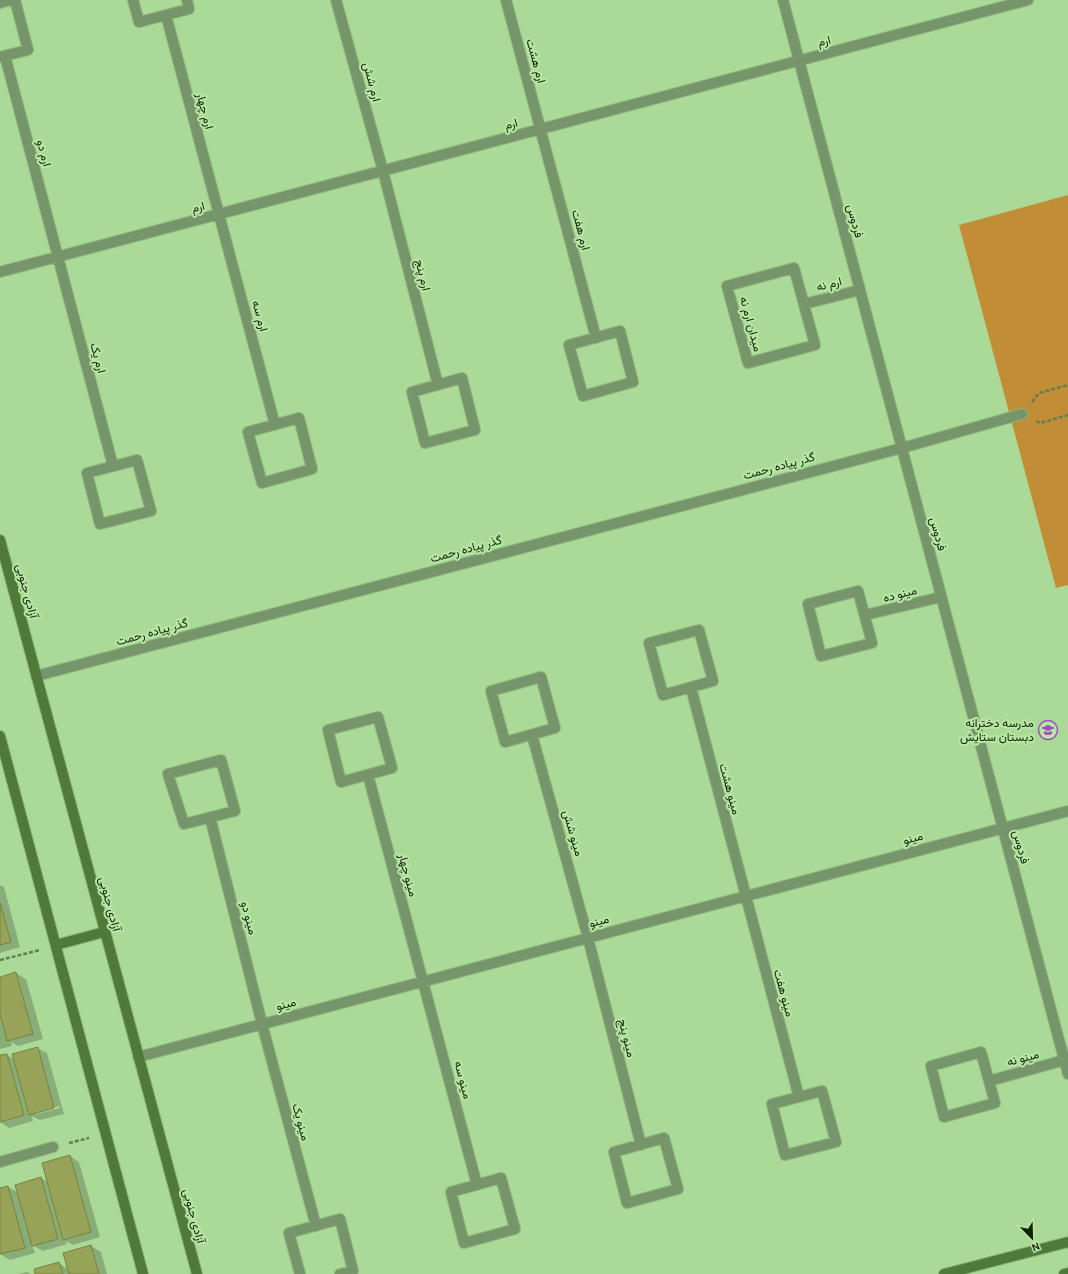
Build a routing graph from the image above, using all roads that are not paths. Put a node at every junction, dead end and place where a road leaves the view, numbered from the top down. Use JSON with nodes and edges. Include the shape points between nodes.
{"nodes":[{"id":1,"x":10,"y":0,"type":"edge"},
{"id":2,"x":15,"y":0,"type":"edge"},
{"id":3,"x":133,"y":0,"type":"edge"},
{"id":4,"x":187,"y":0,"type":"edge"},
{"id":5,"x":336,"y":0,"type":"edge"},
{"id":6,"x":506,"y":0,"type":"edge"},
{"id":7,"x":783,"y":0,"type":"edge"},
{"id":8,"x":1028,"y":0,"type":"edge"},
{"id":9,"x":0,"y":2,"type":"edge"},
{"id":10,"x":166,"y":15,"type":"junction"},
{"id":11,"x":2,"y":57,"type":"edge"},
{"id":12,"x":799,"y":61,"type":"junction"},
{"id":13,"x":541,"y":129,"type":"junction"},
{"id":14,"x":383,"y":171,"type":"junction"},
{"id":15,"x":219,"y":214,"type":"junction"},
{"id":16,"x":58,"y":257,"type":"junction"},
{"id":17,"x":0,"y":272,"type":"edge"},
{"id":18,"x":860,"y":290,"type":"junction"},
{"id":19,"x":804,"y":304,"type":"junction"},
{"id":20,"x":596,"y":338,"type":"junction"},
{"id":21,"x":438,"y":385,"type":"junction"},
{"id":22,"x":1022,"y":414,"type":"road end"},
{"id":23,"x":275,"y":425,"type":"junction"},
{"id":24,"x":902,"y":448,"type":"junction"},
{"id":25,"x":113,"y":466,"type":"junction"},
{"id":26,"x":0,"y":540,"type":"edge"},
{"id":27,"x":941,"y":597,"type":"junction"},
{"id":28,"x":864,"y":615,"type":"junction"},
{"id":29,"x":36,"y":676,"type":"junction"},
{"id":30,"x":690,"y":688,"type":"junction"},
{"id":31,"x":532,"y":735,"type":"junction"},
{"id":32,"x":0,"y":736,"type":"edge"},
{"id":33,"x":368,"y":775,"type":"junction"},
{"id":34,"x":1068,"y":810,"type":"edge"},
{"id":35,"x":210,"y":817,"type":"junction"},
{"id":36,"x":1002,"y":828,"type":"junction"},
{"id":37,"x":745,"y":896,"type":"junction"},
{"id":38,"x":104,"y":932,"type":"junction"},
{"id":39,"x":588,"y":938,"type":"junction"},
{"id":40,"x":56,"y":946,"type":"junction"},
{"id":41,"x":423,"y":982,"type":"junction"},
{"id":42,"x":262,"y":1024,"type":"junction"},
{"id":43,"x":138,"y":1057,"type":"junction"},
{"id":44,"x":1066,"y":1060,"type":"edge"},
{"id":45,"x":1068,"y":1074,"type":"edge"},
{"id":46,"x":989,"y":1081,"type":"junction"},
{"id":47,"x":798,"y":1097,"type":"junction"},
{"id":48,"x":641,"y":1145,"type":"junction"},
{"id":49,"x":53,"y":1147,"type":"road end"},
{"id":50,"x":0,"y":1162,"type":"edge"},
{"id":51,"x":477,"y":1185,"type":"junction"},
{"id":52,"x":316,"y":1226,"type":"junction"},
{"id":53,"x":1068,"y":1242,"type":"edge"},
{"id":54,"x":1068,"y":1273,"type":"edge"},
{"id":55,"x":143,"y":1274,"type":"edge"},
{"id":56,"x":196,"y":1274,"type":"edge"},
{"id":57,"x":300,"y":1274,"type":"edge"},
{"id":58,"x":340,"y":1274,"type":"edge"},
{"id":59,"x":944,"y":1274,"type":"edge"},
{"id":60,"x":1064,"y":1274,"type":"edge"}],
"edges":[{"from":1,"to":9,"type":"street"},
{"from":2,"to":11,"type":"street","via":[[28,50]]},
{"from":3,"to":10,"type":"street","via":[[139,22]]},
{"from":4,"to":10,"type":"street","via":[[190,9]]},
{"from":5,"to":14,"type":"street","name":"ارم شش"},
{"from":6,"to":13,"type":"street","name":"ارم هشت"},
{"from":7,"to":12,"type":"street","name":"فردوس"},
{"from":8,"to":12,"type":"street","name":"ارم"},
{"from":10,"to":15,"type":"street","name":"ارم چهار"},
{"from":11,"to":16,"type":"street","name":"ارم دو"},
{"from":12,"to":13,"type":"street","name":"ارم"},
{"from":12,"to":18,"type":"street","name":"فردوس"},
{"from":13,"to":14,"type":"street","name":"ارم"},
{"from":13,"to":20,"type":"street","name":"ارم هفت"},
{"from":14,"to":15,"type":"street","name":"ارم"},
{"from":14,"to":21,"type":"street","name":"ارم پنج"},
{"from":15,"to":16,"type":"street","name":"ارم"},
{"from":15,"to":23,"type":"street","name":"ارم سه"},
{"from":16,"to":17,"type":"street","name":"ارم"},
{"from":16,"to":25,"type":"street","name":"ارم یک"},
{"from":18,"to":19,"type":"street","name":"ارم نه"},
{"from":18,"to":24,"type":"street","name":"فردوس"},
{"from":19,"to":19,"type":"street","name":"میدان ارم نه","via":[[794,268],[727,286],[748,363],[815,345]]},
{"from":20,"to":20,"type":"street","via":[[569,345],[583,396],[633,382],[620,331]]},
{"from":21,"to":21,"type":"street","via":[[412,392],[425,443],[476,430],[462,378]]},
{"from":22,"to":24,"type":"street","name":"گذر پیاده رحمت"},
{"from":23,"to":23,"type":"street","via":[[248,432],[262,483],[312,469],[299,418]]},
{"from":24,"to":27,"type":"street","name":"فردوس"},
{"from":24,"to":29,"type":"street","name":"گذر پیاده رحمت"},
{"from":25,"to":25,"type":"street","via":[[87,473],[100,524],[151,511],[137,460]]},
{"from":26,"to":29,"type":"main road","name":"آزادی جنوبی"},
{"from":27,"to":28,"type":"street","name":"مینو ده"},
{"from":27,"to":36,"type":"street","name":"فردوس"},
{"from":28,"to":28,"type":"street","via":[[872,643],[821,656],[808,604],[858,591]]},
{"from":29,"to":38,"type":"main road","name":"آزادی جنوبی"},
{"from":30,"to":30,"type":"street","via":[[713,681],[699,630],[649,643],[663,695]]},
{"from":30,"to":37,"type":"street","name":"مینو هشت"},
{"from":31,"to":31,"type":"street","via":[[555,728],[542,677],[491,691],[505,742]]},
{"from":31,"to":39,"type":"street","name":"مینو شش"},
{"from":32,"to":40,"type":"main road"},
{"from":33,"to":33,"type":"street","via":[[392,768],[378,717],[328,730],[341,782]]},
{"from":33,"to":41,"type":"street","name":"مینو چهار"},
{"from":34,"to":36,"type":"street","name":"مینو"},
{"from":35,"to":35,"type":"street","via":[[235,811],[221,760],[168,774],[184,824]]},
{"from":35,"to":42,"type":"street","name":"مینو دو"},
{"from":36,"to":37,"type":"street","name":"مینو"},
{"from":36,"to":44,"type":"street","name":"فردوس"},
{"from":37,"to":39,"type":"street","name":"مینو"},
{"from":37,"to":47,"type":"street","name":"مینو هفت"},
{"from":38,"to":40,"type":"main road"},
{"from":38,"to":43,"type":"main road","name":"آزادی جنوبی"},
{"from":39,"to":41,"type":"street","name":"مینو"},
{"from":39,"to":48,"type":"street","name":"مینو پنج"},
{"from":40,"to":55,"type":"main road"},
{"from":41,"to":42,"type":"street","name":"مینو"},
{"from":41,"to":51,"type":"street","name":"مینو سه"},
{"from":42,"to":43,"type":"street","name":"مینو"},
{"from":42,"to":52,"type":"street","name":"مینو یک"},
{"from":43,"to":56,"type":"main road","name":"آزادی جنوبی"},
{"from":44,"to":45,"type":"street","name":"فردوس"},
{"from":44,"to":46,"type":"street","name":"مینو نه"},
{"from":46,"to":46,"type":"street","via":[[995,1103],[944,1117],[931,1066],[981,1052]]},
{"from":47,"to":47,"type":"street","via":[[772,1104],[785,1155],[836,1142],[822,1091]]},
{"from":48,"to":48,"type":"street","via":[[614,1152],[627,1203],[678,1189],[664,1138]]},
{"from":49,"to":50,"type":"street"},
{"from":51,"to":51,"type":"street","via":[[451,1192],[464,1242],[515,1229],[501,1178]]},
{"from":52,"to":57,"type":"street","via":[[289,1233]]},
{"from":52,"to":58,"type":"street","via":[[340,1219],[353,1271]]},
{"from":53,"to":59,"type":"main road"},
{"from":54,"to":60,"type":"main road"}]}
